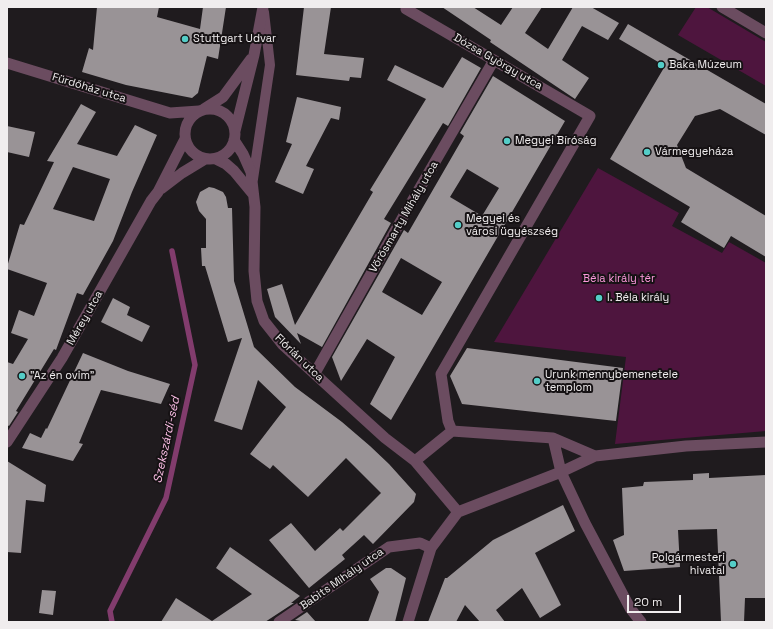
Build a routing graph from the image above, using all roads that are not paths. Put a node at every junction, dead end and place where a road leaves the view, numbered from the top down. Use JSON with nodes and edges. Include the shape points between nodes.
{"nodes":[{"id":1,"x":263,"y":7,"type":"edge"},
{"id":2,"x":722,"y":7,"type":"edge"},
{"id":3,"x":406,"y":9,"type":"dead end"},
{"id":4,"x":766,"y":33,"type":"edge"},
{"id":5,"x":254,"y":55,"type":"junction"},
{"id":6,"x":494,"y":60,"type":"junction"},
{"id":7,"x":7,"y":63,"type":"edge"},
{"id":8,"x":202,"y":110,"type":"junction"},
{"id":9,"x":170,"y":112,"type":"junction"},
{"id":10,"x":185,"y":136,"type":"junction"},
{"id":11,"x":235,"y":136,"type":"junction"},
{"id":12,"x":210,"y":159,"type":"junction"},
{"id":13,"x":252,"y":183,"type":"junction"},
{"id":14,"x":158,"y":192,"type":"junction"},
{"id":15,"x":253,"y":194,"type":"junction"},
{"id":16,"x":315,"y":373,"type":"junction"},
{"id":17,"x":452,"y":431,"type":"junction"},
{"id":18,"x":553,"y":438,"type":"junction"},
{"id":19,"x":7,"y":442,"type":"edge"},
{"id":20,"x":766,"y":442,"type":"edge"},
{"id":21,"x":595,"y":456,"type":"junction"},
{"id":22,"x":415,"y":461,"type":"junction"},
{"id":23,"x":561,"y":472,"type":"junction"},
{"id":24,"x":458,"y":512,"type":"junction"},
{"id":25,"x":431,"y":548,"type":"junction"},
{"id":26,"x":279,"y":622,"type":"edge"},
{"id":27,"x":408,"y":622,"type":"edge"},
{"id":28,"x":641,"y":622,"type":"edge"}],
"edges":[{"from":1,"to":5,"type":"street"},
{"from":1,"to":13,"type":"lane","via":[[270,65]]},
{"from":2,"to":4,"type":"street"},
{"from":3,"to":6,"type":"street","name":"Dózsa György utca"},
{"from":5,"to":8,"type":"street","via":[[223,97]]},
{"from":5,"to":11,"type":"street"},
{"from":6,"to":16,"type":"street","name":"Vörösmarty Mihály utca"},
{"from":6,"to":17,"type":"street","name":"Dózsa György utca","via":[[590,116],[441,374],[448,421]]},
{"from":7,"to":9,"type":"street","name":"Fürdőház utca"},
{"from":8,"to":9,"type":"street","name":"Fürdőház utca"},
{"from":8,"to":10,"type":"street","via":[[192,116],[187,123]]},
{"from":8,"to":11,"type":"street","via":[[213,108],[224,114],[233,123]]},
{"from":9,"to":10,"type":"street"},
{"from":10,"to":12,"type":"street","via":[[192,152],[198,157]]},
{"from":10,"to":14,"type":"street","name":"Mérey utca"},
{"from":11,"to":12,"type":"street","via":[[228,152]]},
{"from":11,"to":13,"type":"street","name":"Flórián utca","via":[[251,172]]},
{"from":12,"to":14,"type":"street","name":"Mérey utca","via":[[182,173]]},
{"from":12,"to":15,"type":"street","via":[[226,164]]},
{"from":13,"to":15,"type":"street","name":"Flórián utca"},
{"from":14,"to":19,"type":"street","name":"Mérey utca","via":[[62,358]]},
{"from":15,"to":16,"type":"street","name":"Flórián utca","via":[[257,301],[264,321],[270,329],[283,345]]},
{"from":16,"to":22,"type":"street","name":"Flórián utca","via":[[385,438]]},
{"from":17,"to":18,"type":"street"},
{"from":17,"to":22,"type":"street"},
{"from":18,"to":21,"type":"street"},
{"from":18,"to":23,"type":"street"},
{"from":20,"to":21,"type":"street","via":[[686,446]]},
{"from":21,"to":23,"type":"street"},
{"from":22,"to":24,"type":"street"},
{"from":23,"to":24,"type":"street"},
{"from":23,"to":28,"type":"street","via":[[626,602]]},
{"from":24,"to":25,"type":"street"},
{"from":25,"to":26,"type":"street","name":"Babits Mihály utca","via":[[420,543],[389,547]]},
{"from":25,"to":27,"type":"street"}]}
